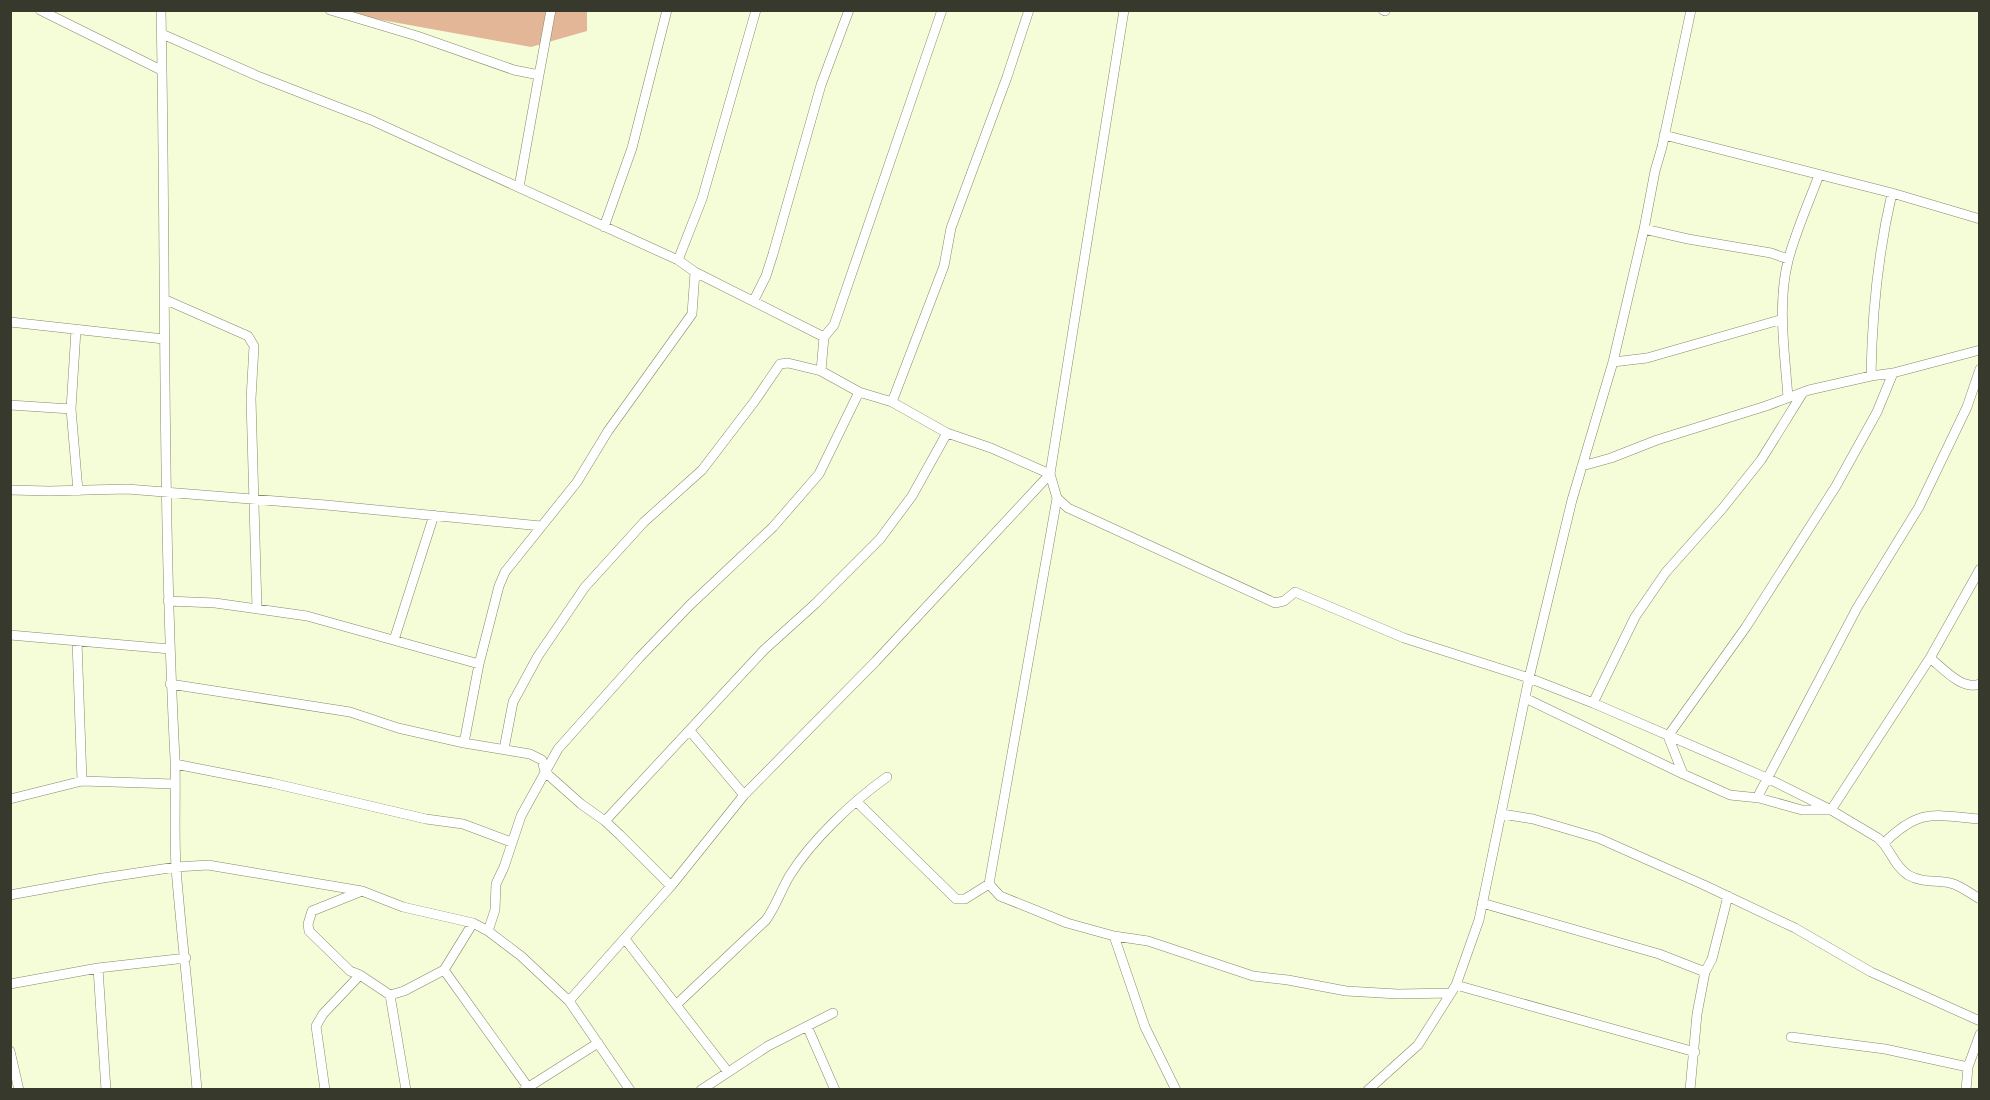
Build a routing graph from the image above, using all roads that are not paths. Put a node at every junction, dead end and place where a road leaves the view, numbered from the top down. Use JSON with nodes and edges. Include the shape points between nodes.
{"nodes":[{"id":1,"x":40,"y":10,"type":"edge"},
{"id":2,"x":161,"y":10,"type":"edge"},
{"id":3,"x":330,"y":10,"type":"edge"},
{"id":4,"x":551,"y":10,"type":"edge"},
{"id":5,"x":667,"y":10,"type":"edge"},
{"id":6,"x":756,"y":10,"type":"edge"},
{"id":7,"x":849,"y":10,"type":"edge"},
{"id":8,"x":942,"y":10,"type":"edge"},
{"id":9,"x":1029,"y":10,"type":"edge"},
{"id":10,"x":1124,"y":10,"type":"edge"},
{"id":11,"x":1691,"y":10,"type":"edge"},
{"id":12,"x":162,"y":34,"type":"junction"},
{"id":13,"x":161,"y":70,"type":"junction"},
{"id":14,"x":539,"y":75,"type":"junction"},
{"id":15,"x":1665,"y":135,"type":"junction"},
{"id":16,"x":1819,"y":175,"type":"junction"},
{"id":17,"x":519,"y":187,"type":"junction"},
{"id":18,"x":1892,"y":193,"type":"junction"},
{"id":19,"x":1980,"y":219,"type":"edge"},
{"id":20,"x":604,"y":227,"type":"junction"},
{"id":21,"x":1644,"y":229,"type":"junction"},
{"id":22,"x":678,"y":260,"type":"junction"},
{"id":23,"x":1788,"y":260,"type":"junction"},
{"id":24,"x":695,"y":272,"type":"junction"},
{"id":25,"x":166,"y":300,"type":"junction"},
{"id":26,"x":754,"y":300,"type":"junction"},
{"id":27,"x":1783,"y":319,"type":"junction"},
{"id":28,"x":10,"y":322,"type":"edge"},
{"id":29,"x":76,"y":330,"type":"junction"},
{"id":30,"x":824,"y":338,"type":"junction"},
{"id":31,"x":164,"y":339,"type":"junction"},
{"id":32,"x":1980,"y":350,"type":"edge"},
{"id":33,"x":1613,"y":362,"type":"junction"},
{"id":34,"x":1980,"y":369,"type":"edge"},
{"id":35,"x":821,"y":371,"type":"junction"},
{"id":36,"x":1893,"y":374,"type":"junction"},
{"id":37,"x":1871,"y":376,"type":"junction"},
{"id":38,"x":859,"y":392,"type":"junction"},
{"id":39,"x":1802,"y":394,"type":"junction"},
{"id":40,"x":1788,"y":398,"type":"junction"},
{"id":41,"x":892,"y":402,"type":"junction"},
{"id":42,"x":10,"y":405,"type":"edge"},
{"id":43,"x":71,"y":409,"type":"junction"},
{"id":44,"x":947,"y":433,"type":"junction"},
{"id":45,"x":1582,"y":466,"type":"junction"},
{"id":46,"x":1050,"y":474,"type":"junction"},
{"id":47,"x":10,"y":490,"type":"edge"},
{"id":48,"x":78,"y":490,"type":"junction"},
{"id":49,"x":166,"y":492,"type":"junction"},
{"id":50,"x":1057,"y":498,"type":"junction"},
{"id":51,"x":255,"y":500,"type":"junction"},
{"id":52,"x":434,"y":515,"type":"junction"},
{"id":53,"x":541,"y":526,"type":"junction"},
{"id":54,"x":1980,"y":569,"type":"edge"},
{"id":55,"x":168,"y":601,"type":"junction"},
{"id":56,"x":257,"y":609,"type":"junction"},
{"id":57,"x":10,"y":635,"type":"edge"},
{"id":58,"x":394,"y":640,"type":"junction"},
{"id":59,"x":77,"y":641,"type":"junction"},
{"id":60,"x":170,"y":648,"type":"junction"},
{"id":61,"x":1930,"y":658,"type":"junction"},
{"id":62,"x":479,"y":664,"type":"junction"},
{"id":63,"x":1529,"y":678,"type":"junction"},
{"id":64,"x":170,"y":684,"type":"junction"},
{"id":65,"x":1980,"y":684,"type":"edge"},
{"id":66,"x":1525,"y":698,"type":"junction"},
{"id":67,"x":1593,"y":703,"type":"junction"},
{"id":68,"x":690,"y":730,"type":"junction"},
{"id":69,"x":1668,"y":736,"type":"junction"},
{"id":70,"x":464,"y":743,"type":"junction"},
{"id":71,"x":504,"y":749,"type":"junction"},
{"id":72,"x":175,"y":764,"type":"junction"},
{"id":73,"x":545,"y":772,"type":"junction"},
{"id":74,"x":1683,"y":774,"type":"junction"},
{"id":75,"x":887,"y":777,"type":"dead end"},
{"id":76,"x":1767,"y":778,"type":"junction"},
{"id":77,"x":82,"y":781,"type":"junction"},
{"id":78,"x":174,"y":784,"type":"junction"},
{"id":79,"x":744,"y":795,"type":"junction"},
{"id":80,"x":1757,"y":798,"type":"junction"},
{"id":81,"x":10,"y":799,"type":"edge"},
{"id":82,"x":857,"y":802,"type":"junction"},
{"id":83,"x":1832,"y":810,"type":"junction"},
{"id":84,"x":1502,"y":814,"type":"junction"},
{"id":85,"x":1980,"y":819,"type":"edge"},
{"id":86,"x":605,"y":821,"type":"junction"},
{"id":87,"x":511,"y":842,"type":"junction"},
{"id":88,"x":1884,"y":843,"type":"junction"},
{"id":89,"x":176,"y":867,"type":"junction"},
{"id":90,"x":989,"y":884,"type":"junction"},
{"id":91,"x":670,"y":886,"type":"junction"},
{"id":92,"x":362,"y":891,"type":"junction"},
{"id":93,"x":10,"y":896,"type":"edge"},
{"id":94,"x":1728,"y":896,"type":"junction"},
{"id":95,"x":1980,"y":899,"type":"edge"},
{"id":96,"x":1482,"y":903,"type":"junction"},
{"id":97,"x":473,"y":923,"type":"junction"},
{"id":98,"x":488,"y":931,"type":"junction"},
{"id":99,"x":1114,"y":936,"type":"junction"},
{"id":100,"x":625,"y":939,"type":"junction"},
{"id":101,"x":186,"y":958,"type":"junction"},
{"id":102,"x":98,"y":968,"type":"junction"},
{"id":103,"x":444,"y":970,"type":"junction"},
{"id":104,"x":1706,"y":972,"type":"junction"},
{"id":105,"x":360,"y":975,"type":"junction"},
{"id":106,"x":10,"y":984,"type":"edge"},
{"id":107,"x":1454,"y":989,"type":"junction"},
{"id":108,"x":390,"y":994,"type":"junction"},
{"id":109,"x":569,"y":1001,"type":"junction"},
{"id":110,"x":677,"y":1004,"type":"junction"},
{"id":111,"x":833,"y":1013,"type":"dead end"},
{"id":112,"x":1980,"y":1021,"type":"edge"},
{"id":113,"x":807,"y":1026,"type":"junction"},
{"id":114,"x":1980,"y":1034,"type":"edge"},
{"id":115,"x":1791,"y":1037,"type":"dead end"},
{"id":116,"x":598,"y":1043,"type":"junction"},
{"id":117,"x":10,"y":1051,"type":"edge"},
{"id":118,"x":1695,"y":1052,"type":"junction"},
{"id":119,"x":1968,"y":1067,"type":"junction"},
{"id":120,"x":728,"y":1072,"type":"junction"},
{"id":121,"x":1379,"y":1080,"type":"junction"},
{"id":122,"x":528,"y":1088,"type":"edge"},
{"id":123,"x":19,"y":1089,"type":"edge"},
{"id":124,"x":106,"y":1089,"type":"edge"},
{"id":125,"x":197,"y":1089,"type":"edge"},
{"id":126,"x":325,"y":1089,"type":"edge"},
{"id":127,"x":406,"y":1089,"type":"edge"},
{"id":128,"x":630,"y":1089,"type":"edge"},
{"id":129,"x":701,"y":1089,"type":"edge"},
{"id":130,"x":835,"y":1089,"type":"edge"},
{"id":131,"x":1176,"y":1089,"type":"edge"},
{"id":132,"x":1368,"y":1089,"type":"edge"},
{"id":133,"x":1384,"y":1089,"type":"edge"},
{"id":134,"x":1690,"y":1089,"type":"edge"},
{"id":135,"x":1966,"y":1089,"type":"edge"}],
"edges":[{"from":1,"to":13,"type":"street"},
{"from":2,"to":12,"type":"street"},
{"from":3,"to":14,"type":"street"},
{"from":4,"to":14,"type":"street"},
{"from":5,"to":20,"type":"street","via":[[632,148]]},
{"from":6,"to":22,"type":"street","via":[[702,199]]},
{"from":7,"to":26,"type":"street","via":[[821,86],[770,265]]},
{"from":8,"to":30,"type":"street","via":[[834,325]]},
{"from":9,"to":41,"type":"street","via":[[951,228],[944,266]]},
{"from":10,"to":46,"type":"street"},
{"from":11,"to":15,"type":"street"},
{"from":12,"to":13,"type":"street"},
{"from":12,"to":17,"type":"street","via":[[251,74],[371,120]]},
{"from":13,"to":25,"type":"street"},
{"from":14,"to":17,"type":"street"},
{"from":15,"to":16,"type":"street"},
{"from":15,"to":21,"type":"street"},
{"from":16,"to":18,"type":"street"},
{"from":16,"to":23,"type":"street"},
{"from":17,"to":20,"type":"street"},
{"from":18,"to":19,"type":"street"},
{"from":18,"to":37,"type":"street","via":[[1877,276]]},
{"from":20,"to":22,"type":"street"},
{"from":21,"to":23,"type":"street","via":[[1771,253]]},
{"from":21,"to":33,"type":"street"},
{"from":22,"to":24,"type":"street"},
{"from":23,"to":27,"type":"street"},
{"from":24,"to":26,"type":"street"},
{"from":24,"to":53,"type":"street","via":[[692,314],[608,431],[577,482]]},
{"from":25,"to":31,"type":"street"},
{"from":25,"to":51,"type":"street","via":[[248,336],[254,346],[251,399]]},
{"from":26,"to":30,"type":"street"},
{"from":27,"to":33,"type":"street","via":[[1647,358]]},
{"from":27,"to":40,"type":"street"},
{"from":28,"to":29,"type":"street"},
{"from":29,"to":31,"type":"street"},
{"from":29,"to":43,"type":"street"},
{"from":30,"to":35,"type":"street"},
{"from":31,"to":49,"type":"street"},
{"from":32,"to":36,"type":"street"},
{"from":33,"to":45,"type":"street"},
{"from":34,"to":76,"type":"street","via":[[1967,407],[1919,507],[1857,608]]},
{"from":35,"to":38,"type":"street"},
{"from":35,"to":71,"type":"street","via":[[780,364],[702,470],[644,522],[585,587],[538,656],[513,702]]},
{"from":36,"to":37,"type":"street"},
{"from":36,"to":69,"type":"street","via":[[1836,486],[1746,627]]},
{"from":37,"to":39,"type":"street"},
{"from":38,"to":41,"type":"street"},
{"from":38,"to":73,"type":"street","via":[[819,474],[773,527],[639,658],[558,749]]},
{"from":39,"to":40,"type":"street"},
{"from":39,"to":67,"type":"street","via":[[1761,460],[1666,572],[1635,616]]},
{"from":40,"to":45,"type":"street"},
{"from":41,"to":44,"type":"street"},
{"from":42,"to":43,"type":"street"},
{"from":43,"to":48,"type":"street"},
{"from":44,"to":46,"type":"street"},
{"from":44,"to":68,"type":"street","via":[[912,496],[880,538],[764,650]]},
{"from":45,"to":63,"type":"street"},
{"from":46,"to":50,"type":"street"},
{"from":46,"to":79,"type":"street","via":[[876,661]]},
{"from":47,"to":48,"type":"street"},
{"from":48,"to":49,"type":"street"},
{"from":49,"to":51,"type":"street"},
{"from":49,"to":55,"type":"street"},
{"from":50,"to":63,"type":"street","via":[[1068,508],[1275,603],[1295,592],[1404,638]]},
{"from":50,"to":90,"type":"street"},
{"from":51,"to":52,"type":"street"},
{"from":51,"to":56,"type":"street"},
{"from":52,"to":53,"type":"street"},
{"from":52,"to":58,"type":"street"},
{"from":53,"to":62,"type":"street","via":[[505,572]]},
{"from":54,"to":61,"type":"street"},
{"from":55,"to":56,"type":"street"},
{"from":55,"to":60,"type":"street"},
{"from":56,"to":58,"type":"street","via":[[307,616]]},
{"from":57,"to":59,"type":"street"},
{"from":58,"to":62,"type":"street"},
{"from":59,"to":60,"type":"street"},
{"from":59,"to":77,"type":"street"},
{"from":60,"to":64,"type":"street"},
{"from":61,"to":65,"type":"street","via":[[1963,684]]},
{"from":61,"to":83,"type":"street"},
{"from":62,"to":70,"type":"street"},
{"from":63,"to":66,"type":"street"},
{"from":63,"to":67,"type":"street"},
{"from":64,"to":70,"type":"street","via":[[350,712]]},
{"from":64,"to":72,"type":"street"},
{"from":66,"to":74,"type":"street"},
{"from":66,"to":84,"type":"street"},
{"from":67,"to":69,"type":"street"},
{"from":68,"to":79,"type":"street"},
{"from":68,"to":86,"type":"street"},
{"from":69,"to":74,"type":"street"},
{"from":69,"to":76,"type":"street"},
{"from":70,"to":71,"type":"street"},
{"from":71,"to":73,"type":"street","via":[[542,760]]},
{"from":72,"to":78,"type":"street"},
{"from":72,"to":87,"type":"street","via":[[463,824]]},
{"from":73,"to":86,"type":"street"},
{"from":73,"to":87,"type":"street"},
{"from":74,"to":80,"type":"street","via":[[1730,795]]},
{"from":75,"to":82,"type":"street"},
{"from":76,"to":80,"type":"street"},
{"from":76,"to":83,"type":"street"},
{"from":77,"to":78,"type":"street"},
{"from":77,"to":81,"type":"street"},
{"from":78,"to":89,"type":"street"},
{"from":79,"to":91,"type":"street"},
{"from":80,"to":83,"type":"street","via":[[1802,810]]},
{"from":82,"to":90,"type":"street","via":[[956,899],[965,899]]},
{"from":82,"to":110,"type":"street","via":[[807,852],[766,920]]},
{"from":83,"to":88,"type":"street"},
{"from":84,"to":94,"type":"street","via":[[1598,838]]},
{"from":84,"to":96,"type":"street"},
{"from":85,"to":88,"type":"street","via":[[1922,816]]},
{"from":86,"to":91,"type":"street"},
{"from":87,"to":98,"type":"street","via":[[496,884],[495,910]]},
{"from":88,"to":95,"type":"street","via":[[1893,861],[1907,874],[1920,880],[1952,884]]},
{"from":89,"to":92,"type":"street","via":[[208,865]]},
{"from":89,"to":93,"type":"street"},
{"from":89,"to":101,"type":"street"},
{"from":90,"to":99,"type":"street","via":[[1000,896],[1067,923]]},
{"from":91,"to":100,"type":"street"},
{"from":92,"to":97,"type":"street","via":[[403,907]]},
{"from":92,"to":105,"type":"street","via":[[312,911],[308,928],[350,971]]},
{"from":94,"to":104,"type":"street"},
{"from":94,"to":112,"type":"street","via":[[1795,928],[1870,972]]},
{"from":96,"to":104,"type":"street","via":[[1659,954]]},
{"from":96,"to":107,"type":"street"},
{"from":97,"to":98,"type":"street"},
{"from":97,"to":103,"type":"street"},
{"from":98,"to":109,"type":"street"},
{"from":99,"to":107,"type":"street","via":[[1148,941],[1253,976],[1346,991],[1398,994]]},
{"from":99,"to":131,"type":"street","via":[[1145,1027]]},
{"from":100,"to":109,"type":"street"},
{"from":100,"to":110,"type":"street"},
{"from":101,"to":102,"type":"street"},
{"from":101,"to":125,"type":"street"},
{"from":102,"to":106,"type":"street"},
{"from":102,"to":124,"type":"street"},
{"from":103,"to":108,"type":"street"},
{"from":103,"to":122,"type":"street"},
{"from":104,"to":118,"type":"street","via":[[1696,1014]]},
{"from":105,"to":108,"type":"street"},
{"from":105,"to":126,"type":"street","via":[[316,1026]]},
{"from":107,"to":118,"type":"street"},
{"from":107,"to":121,"type":"street","via":[[1418,1045]]},
{"from":108,"to":127,"type":"street"},
{"from":109,"to":116,"type":"street"},
{"from":110,"to":120,"type":"street"},
{"from":111,"to":113,"type":"street"},
{"from":113,"to":120,"type":"street"},
{"from":113,"to":130,"type":"street"},
{"from":114,"to":119,"type":"street"},
{"from":115,"to":119,"type":"street","via":[[1885,1049]]},
{"from":116,"to":122,"type":"street"},
{"from":116,"to":128,"type":"street"},
{"from":117,"to":123,"type":"street"},
{"from":118,"to":134,"type":"street"},
{"from":119,"to":135,"type":"street"},
{"from":120,"to":129,"type":"street"},
{"from":121,"to":132,"type":"street"},
{"from":121,"to":133,"type":"street"}]}
